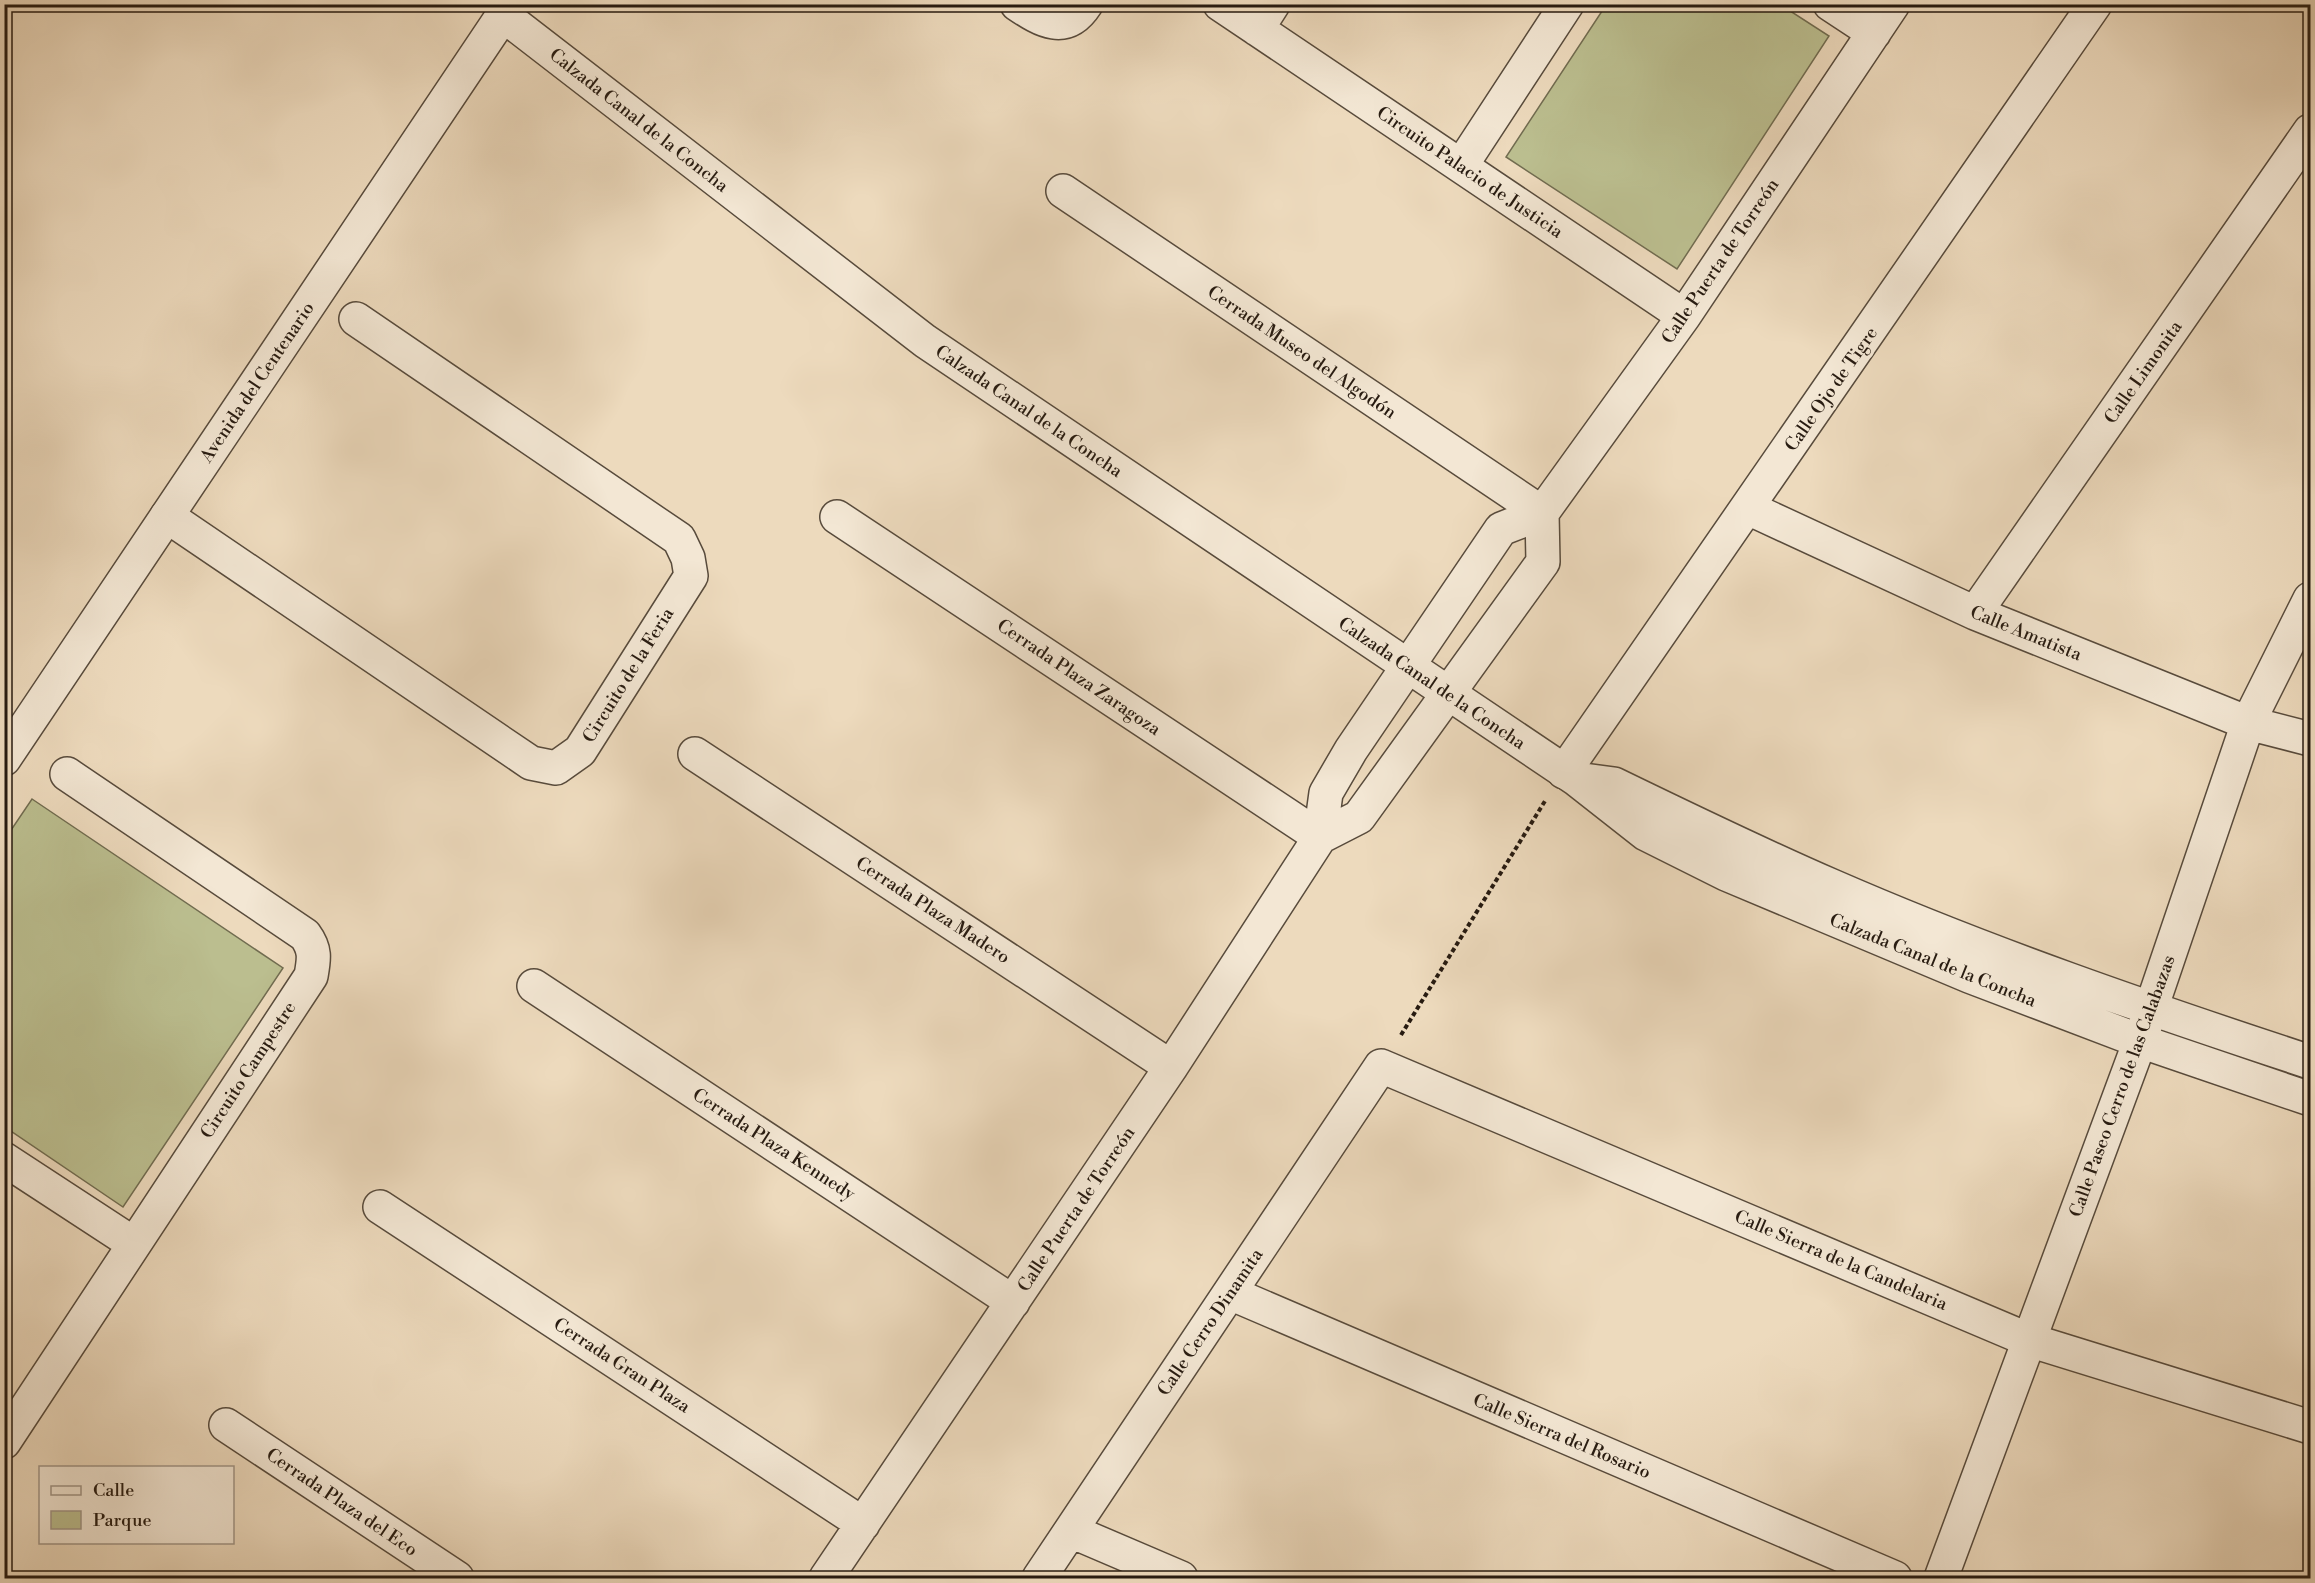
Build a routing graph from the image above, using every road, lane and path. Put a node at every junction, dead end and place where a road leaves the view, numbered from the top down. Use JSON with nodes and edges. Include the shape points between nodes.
{"nodes":[{"id":1,"x":1017,"y":4,"type":"edge"},
{"id":2,"x":1086,"y":4,"type":"edge"},
{"id":3,"x":1220,"y":4,"type":"edge"},
{"id":4,"x":1567,"y":4,"type":"edge"},
{"id":5,"x":1830,"y":4,"type":"edge"},
{"id":6,"x":1893,"y":4,"type":"edge"},
{"id":7,"x":2095,"y":4,"type":"edge"},
{"id":8,"x":506,"y":10,"type":"edge"},
{"id":9,"x":1265,"y":17,"type":"edge"},
{"id":10,"x":1874,"y":33,"type":"junction"},
{"id":11,"x":2310,"y":130,"type":"edge"},
{"id":12,"x":1461,"y":166,"type":"junction"},
{"id":13,"x":1063,"y":191,"type":"dead end"},
{"id":14,"x":1684,"y":316,"type":"junction"},
{"id":15,"x":356,"y":319,"type":"dead end"},
{"id":16,"x":1748,"y":508,"type":"junction"},
{"id":17,"x":1542,"y":513,"type":"junction"},
{"id":18,"x":167,"y":516,"type":"junction"},
{"id":19,"x":837,"y":517,"type":"dead end"},
{"id":20,"x":2310,"y":598,"type":"edge"},
{"id":21,"x":1975,"y":613,"type":"junction"},
{"id":22,"x":1408,"y":667,"type":"junction"},
{"id":23,"x":1449,"y":696,"type":"junction"},
{"id":24,"x":2248,"y":723,"type":"junction"},
{"id":25,"x":2310,"y":739,"type":"edge"},
{"id":26,"x":695,"y":754,"type":"dead end"},
{"id":27,"x":4,"y":759,"type":"edge"},
{"id":28,"x":67,"y":774,"type":"dead end"},
{"id":29,"x":1570,"y":775,"type":"junction"},
{"id":30,"x":1320,"y":837,"type":"junction"},
{"id":31,"x":534,"y":986,"type":"dead end"},
{"id":32,"x":2150,"y":1010,"type":"junction"},
{"id":33,"x":2140,"y":1041,"type":"junction"},
{"id":34,"x":2310,"y":1062,"type":"edge"},
{"id":35,"x":1381,"y":1066,"type":"junction"},
{"id":36,"x":1171,"y":1067,"type":"junction"},
{"id":37,"x":2310,"y":1099,"type":"edge"},
{"id":38,"x":4,"y":1159,"type":"edge"},
{"id":39,"x":380,"y":1207,"type":"dead end"},
{"id":40,"x":134,"y":1244,"type":"junction"},
{"id":41,"x":1230,"y":1293,"type":"junction"},
{"id":42,"x":1013,"y":1302,"type":"junction"},
{"id":43,"x":2029,"y":1340,"type":"junction"},
{"id":44,"x":226,"y":1425,"type":"dead end"},
{"id":45,"x":2310,"y":1427,"type":"edge"},
{"id":46,"x":4,"y":1442,"type":"edge"},
{"id":47,"x":863,"y":1524,"type":"junction"},
{"id":48,"x":1071,"y":1531,"type":"junction"},
{"id":49,"x":457,"y":1578,"type":"edge"},
{"id":50,"x":826,"y":1578,"type":"edge"},
{"id":51,"x":1039,"y":1578,"type":"edge"},
{"id":52,"x":1181,"y":1578,"type":"edge"},
{"id":53,"x":1895,"y":1578,"type":"edge"},
{"id":54,"x":1941,"y":1578,"type":"edge"}],
"edges":[{"from":1,"to":2,"type":"street","via":[[1038,18],[1065,23],[1078,16]]},
{"from":3,"to":9,"type":"street","name":"Circuito Palacio de Justicia"},
{"from":4,"to":12,"type":"street"},
{"from":5,"to":10,"type":"street"},
{"from":6,"to":10,"type":"street","name":"Calle Puerta de Torreón"},
{"from":7,"to":16,"type":"street","name":"Calle Ojo de Tigre"},
{"from":8,"to":18,"type":"street","name":"Avenida del Centenario"},
{"from":8,"to":22,"type":"street","name":"Calzada Canal de la Concha","via":[[925,341]]},
{"from":9,"to":12,"type":"street","name":"Circuito Palacio de Justicia"},
{"from":10,"to":14,"type":"street","name":"Calle Puerta de Torreón"},
{"from":11,"to":21,"type":"street","name":"Calle Limonita"},
{"from":12,"to":14,"type":"street","name":"Circuito Palacio de Justicia"},
{"from":13,"to":17,"type":"street","name":"Cerrada Museo del Algodón"},
{"from":14,"to":17,"type":"street","name":"Calle Puerta de Torreón"},
{"from":15,"to":18,"type":"street","name":"Circuito de la Feria","via":[[679,539],[691,576],[580,751],[556,768],[531,764]]},
{"from":16,"to":21,"type":"street","name":"Calle Amatista"},
{"from":16,"to":29,"type":"street","name":"Calle Ojo de Tigre"},
{"from":17,"to":22,"type":"street","name":"Calle Puerta de Torreón","via":[[1501,529]]},
{"from":17,"to":23,"type":"street","name":"Calle Puerta de Torreón","via":[[1543,562]]},
{"from":18,"to":27,"type":"street","name":"Avenida del Centenario"},
{"from":19,"to":30,"type":"street","name":"Cerrada Plaza Zaragoza"},
{"from":20,"to":24,"type":"street","name":"Calle Paseo Cerro de las Calabazas"},
{"from":21,"to":24,"type":"street","name":"Calle Amatista"},
{"from":22,"to":23,"type":"street","name":"Calzada Canal de la Concha"},
{"from":22,"to":30,"type":"street","name":"Calle Puerta de Torreón","via":[[1326,793]]},
{"from":23,"to":29,"type":"street","name":"Calzada Canal de la Concha"},
{"from":23,"to":30,"type":"street","name":"Calle Puerta de Torreón","via":[[1359,817]]},
{"from":24,"to":25,"type":"street","name":"Calle Amatista"},
{"from":24,"to":32,"type":"street","name":"Calle Paseo Cerro de las Calabazas"},
{"from":26,"to":36,"type":"street","name":"Cerrada Plaza Madero"},
{"from":28,"to":40,"type":"street","name":"Circuito Campestre","via":[[304,935],[313,946],[315,958],[311,976]]},
{"from":29,"to":32,"type":"street","name":"Calzada Canal de la Concha","via":[[1614,784],[1833,886]]},
{"from":29,"to":33,"type":"street","name":"Calzada Canal de la Concha","via":[[1646,834],[1726,874],[1969,976]]},
{"from":29,"to":35,"type":"path"},
{"from":30,"to":36,"type":"street","name":"Calle Puerta de Torreón"},
{"from":31,"to":42,"type":"street","name":"Cerrada Plaza Kennedy"},
{"from":32,"to":33,"type":"street","name":"Calle Paseo Cerro de las Calabazas"},
{"from":32,"to":34,"type":"street","name":"Calzada Canal de la Concha"},
{"from":33,"to":37,"type":"street","name":"Calzada Canal de la Concha"},
{"from":33,"to":43,"type":"street","name":"Calle Paseo Cerro de las Calabazas"},
{"from":35,"to":41,"type":"street","name":"Calle Cerro Dinamita"},
{"from":35,"to":43,"type":"street","name":"Calle Sierra de la Candelaria"},
{"from":36,"to":42,"type":"street","name":"Calle Puerta de Torreón"},
{"from":38,"to":40,"type":"street"},
{"from":39,"to":47,"type":"street","name":"Cerrada Gran Plaza"},
{"from":40,"to":46,"type":"street","name":"Circuito Campestre"},
{"from":41,"to":48,"type":"street","name":"Calle Cerro Dinamita"},
{"from":41,"to":53,"type":"street","name":"Calle Sierra del Rosario"},
{"from":42,"to":47,"type":"street","name":"Calle Puerta de Torreón"},
{"from":43,"to":45,"type":"street","name":"Calle Sierra de la Candelaria"},
{"from":43,"to":54,"type":"street","name":"Calle Paseo Cerro de las Calabazas"},
{"from":44,"to":49,"type":"street","name":"Cerrada Plaza del Eco"},
{"from":47,"to":50,"type":"street","name":"Calle Puerta de Torreón"},
{"from":48,"to":51,"type":"street","name":"Calle Cerro Dinamita"},
{"from":48,"to":52,"type":"street"}]}
